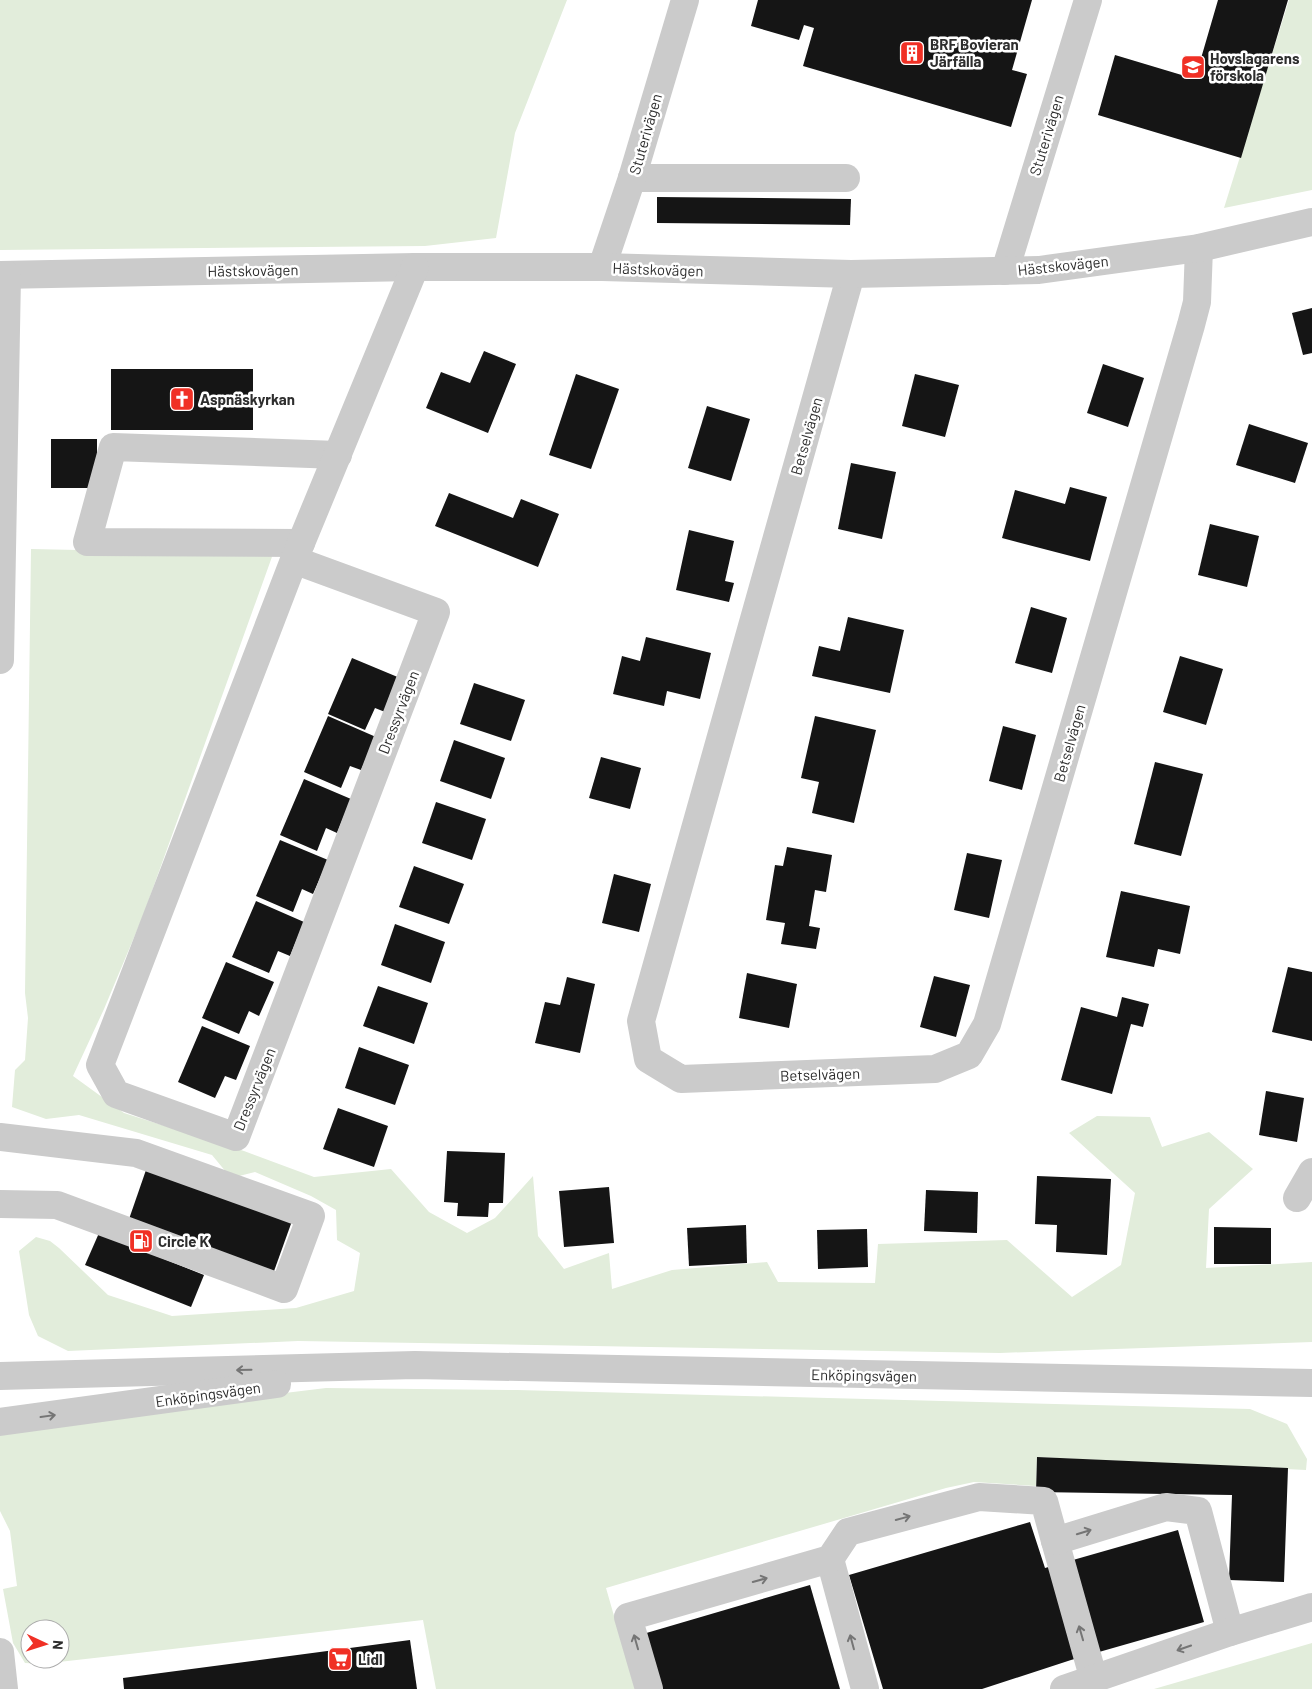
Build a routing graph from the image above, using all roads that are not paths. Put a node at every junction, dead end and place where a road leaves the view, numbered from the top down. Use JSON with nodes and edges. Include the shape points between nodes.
{"nodes":[{"id":1,"x":685,"y":0,"type":"edge"},
{"id":2,"x":1088,"y":0,"type":"edge"},
{"id":3,"x":632,"y":178,"type":"junction"},
{"id":4,"x":846,"y":178,"type":"dead end"},
{"id":5,"x":1312,"y":222,"type":"edge"},
{"id":6,"x":1199,"y":248,"type":"junction"},
{"id":7,"x":415,"y":266,"type":"junction"},
{"id":8,"x":602,"y":267,"type":"junction"},
{"id":9,"x":1005,"y":271,"type":"junction"},
{"id":10,"x":851,"y":274,"type":"junction"},
{"id":11,"x":4,"y":275,"type":"edge"},
{"id":12,"x":338,"y":455,"type":"junction"},
{"id":13,"x":298,"y":552,"type":"junction"},
{"id":14,"x":0,"y":660,"type":"edge"},
{"id":15,"x":0,"y":1137,"type":"edge"},
{"id":16,"x":1312,"y":1172,"type":"edge"},
{"id":17,"x":1297,"y":1198,"type":"dead end"},
{"id":18,"x":0,"y":1204,"type":"edge"},
{"id":19,"x":415,"y":1365,"type":"junction"},
{"id":20,"x":0,"y":1376,"type":"edge"},
{"id":21,"x":1312,"y":1383,"type":"edge"},
{"id":22,"x":0,"y":1422,"type":"edge"},
{"id":23,"x":1055,"y":1541,"type":"junction"},
{"id":24,"x":830,"y":1560,"type":"junction"},
{"id":25,"x":1312,"y":1607,"type":"edge"},
{"id":26,"x":1230,"y":1632,"type":"junction"},
{"id":27,"x":0,"y":1652,"type":"edge"},
{"id":28,"x":1094,"y":1680,"type":"junction"},
{"id":29,"x":4,"y":1689,"type":"edge"},
{"id":30,"x":649,"y":1689,"type":"edge"},
{"id":31,"x":865,"y":1689,"type":"edge"},
{"id":32,"x":1064,"y":1689,"type":"edge"}],
"edges":[{"from":1,"to":3,"type":"street","name":"Stuterivägen"},
{"from":2,"to":9,"type":"street","name":"Stuterivägen"},
{"from":3,"to":4,"type":"street"},
{"from":3,"to":8,"type":"street","name":"Stuterivägen"},
{"from":5,"to":6,"type":"street","name":"Hästskovägen"},
{"from":6,"to":9,"type":"street","name":"Hästskovägen","via":[[1039,270]]},
{"from":6,"to":10,"type":"street","name":"Betselvägen","via":[[1197,302],[1191,325],[987,1024],[968,1055],[935,1069],[680,1079],[648,1059],[641,1021]]},
{"from":7,"to":8,"type":"street","name":"Hästskovägen"},
{"from":7,"to":11,"type":"street","name":"Hästskovägen"},
{"from":7,"to":12,"type":"street","name":"Dressyrvägen"},
{"from":8,"to":10,"type":"street","name":"Hästskovägen"},
{"from":9,"to":10,"type":"street","name":"Hästskovägen"},
{"from":11,"to":14,"type":"street"},
{"from":12,"to":13,"type":"street","name":"Dressyrvägen"},
{"from":12,"to":13,"type":"street","via":[[113,447],[87,542]]},
{"from":13,"to":13,"type":"street","name":"Dressyrvägen","via":[[100,1065],[116,1094],[236,1137],[436,612]]},
{"from":15,"to":18,"type":"street","via":[[136,1153],[311,1216],[284,1289],[57,1204]]},
{"from":16,"to":17,"type":"street"},
{"from":19,"to":20,"type":"street","name":"Enköpingsvägen","one_way":true},
{"from":19,"to":21,"type":"street","name":"Enköpingsvägen"},
{"from":22,"to":19,"type":"street","name":"Enköpingsvägen","one_way":true},
{"from":24,"to":23,"type":"street","one_way":true,"via":[[848,1532],[978,1497],[1044,1501]]},
{"from":23,"to":26,"type":"street","one_way":true,"via":[[1166,1507],[1198,1511]]},
{"from":28,"to":23,"type":"street","one_way":true},
{"from":30,"to":24,"type":"street","one_way":true,"via":[[628,1617]]},
{"from":31,"to":24,"type":"street","one_way":true},
{"from":25,"to":26,"type":"street"},
{"from":26,"to":28,"type":"street","one_way":true},
{"from":27,"to":29,"type":"street"},
{"from":28,"to":32,"type":"street"}]}
